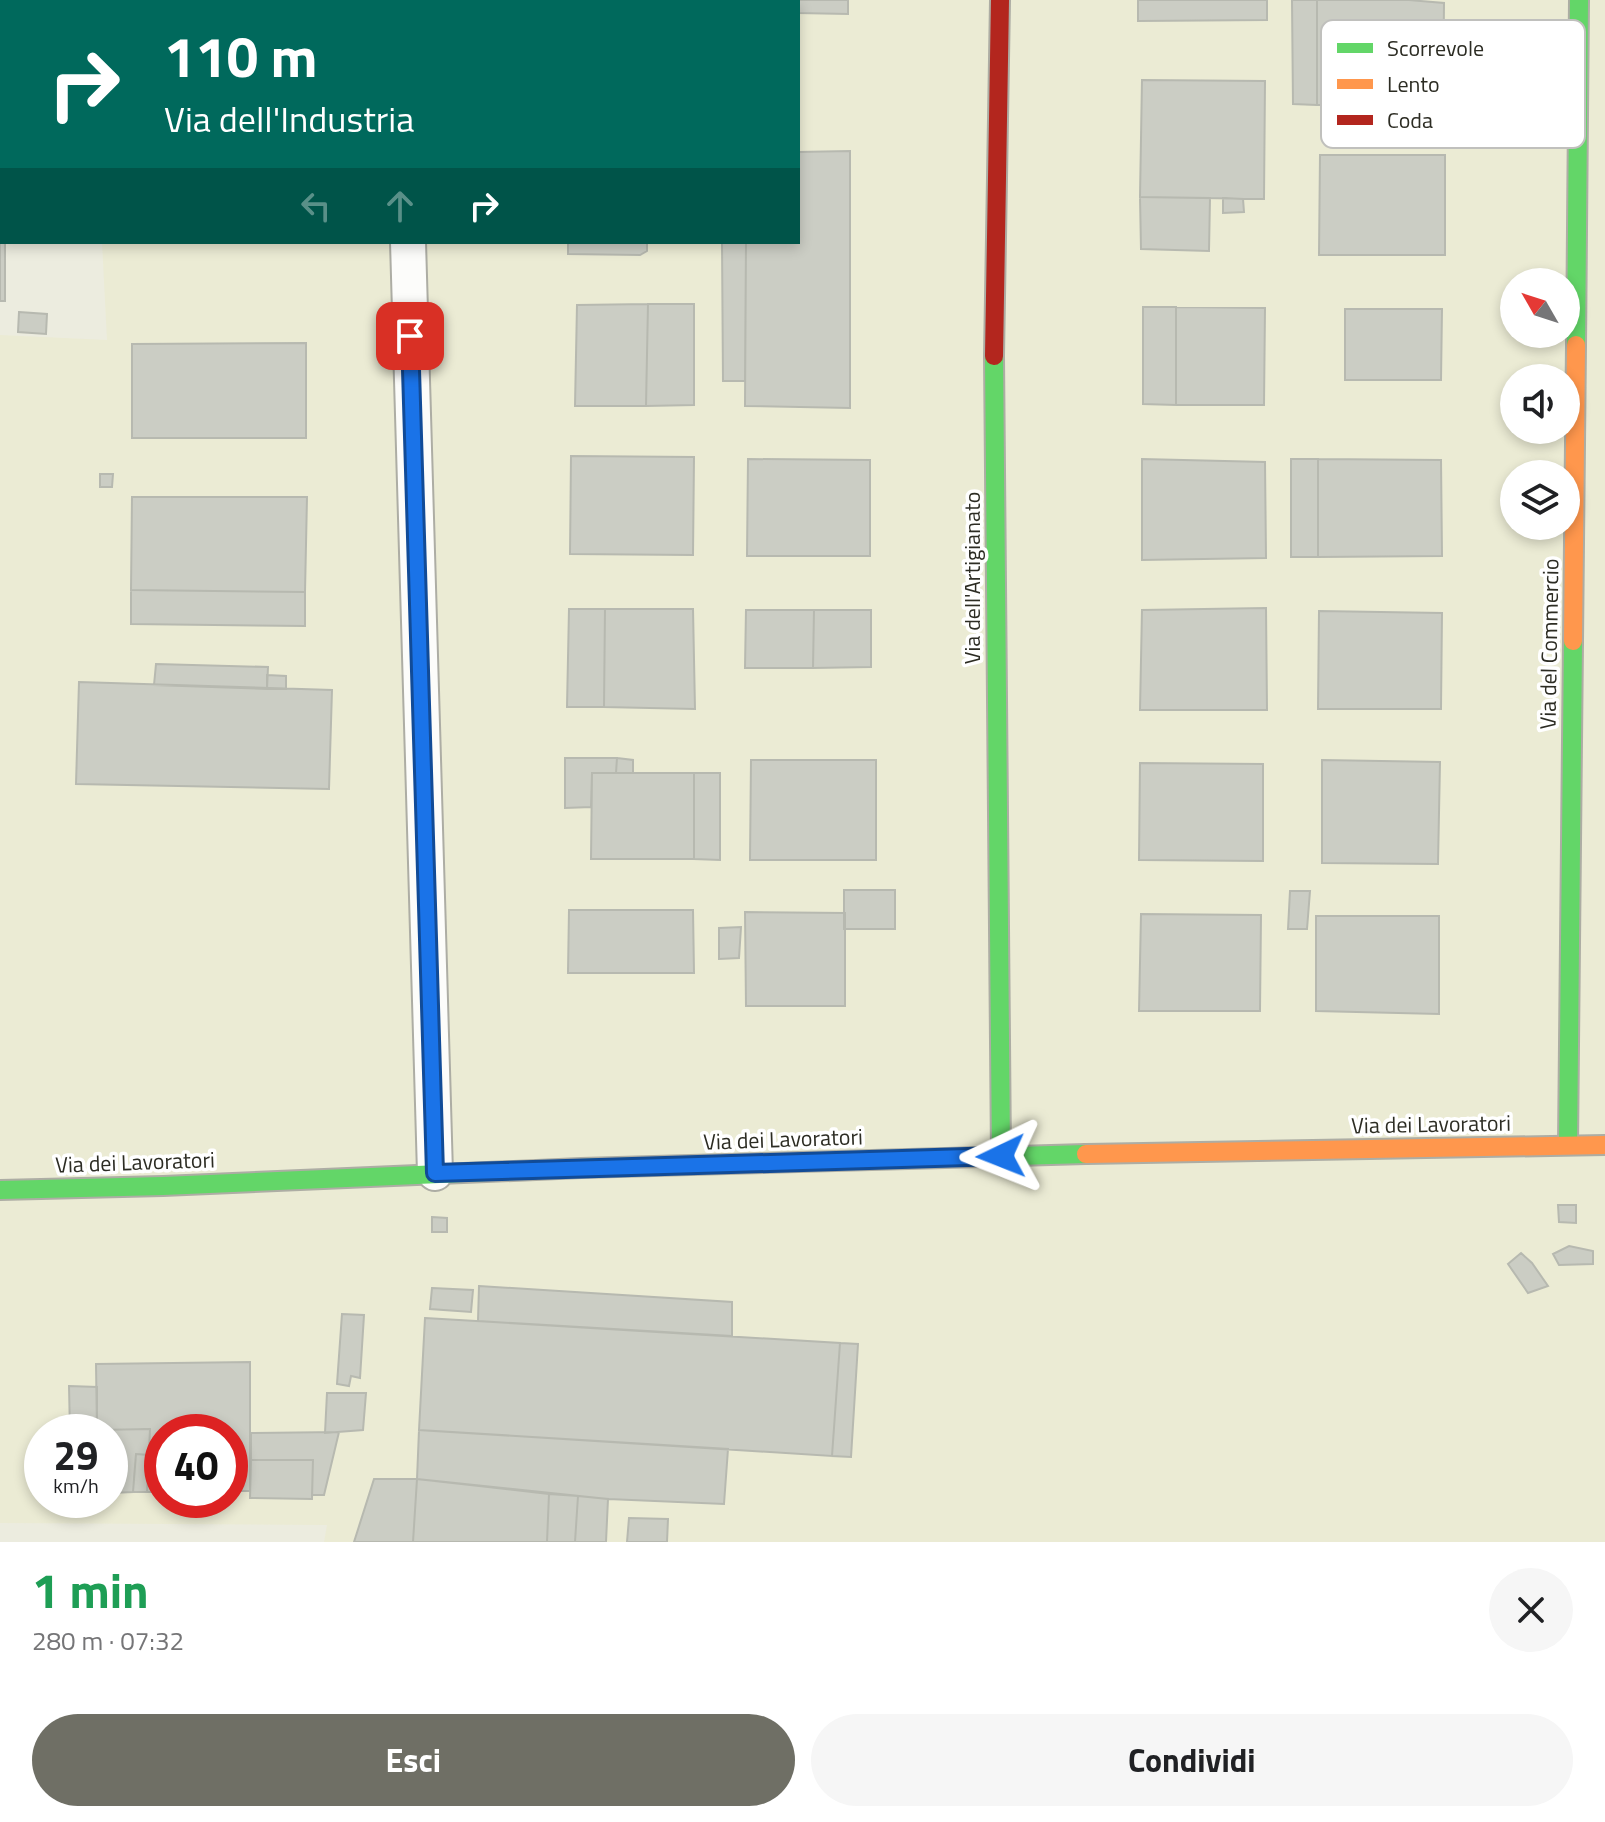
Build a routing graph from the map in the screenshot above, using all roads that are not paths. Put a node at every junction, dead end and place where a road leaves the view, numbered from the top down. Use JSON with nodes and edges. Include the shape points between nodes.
{"nodes":[{"id":1,"x":1000,"y":0,"type":"edge"},
{"id":2,"x":1579,"y":0,"type":"edge"},
{"id":3,"x":1579,"y":20,"type":"edge"},
{"id":4,"x":1578,"y":148,"type":"edge"},
{"id":5,"x":408,"y":244,"type":"edge"},
{"id":6,"x":1568,"y":1145,"type":"junction"},
{"id":7,"x":1605,"y":1145,"type":"edge"},
{"id":8,"x":1001,"y":1156,"type":"junction"},
{"id":9,"x":435,"y":1173,"type":"junction"},
{"id":10,"x":0,"y":1190,"type":"edge"}],
"edges":[{"from":1,"to":8,"type":"street","name":"Via dell'Artigianato","via":[[994,317]]},
{"from":2,"to":3,"type":"street","name":"Via del Commercio"},
{"from":4,"to":6,"type":"street","name":"Via del Commercio"},
{"from":5,"to":9,"type":"street"},
{"from":6,"to":7,"type":"street","name":"Via dei Lavoratori"},
{"from":6,"to":8,"type":"street","name":"Via dei Lavoratori"},
{"from":8,"to":9,"type":"street","name":"Via dei Lavoratori"},
{"from":9,"to":10,"type":"street","name":"Via dei Lavoratori"}]}
